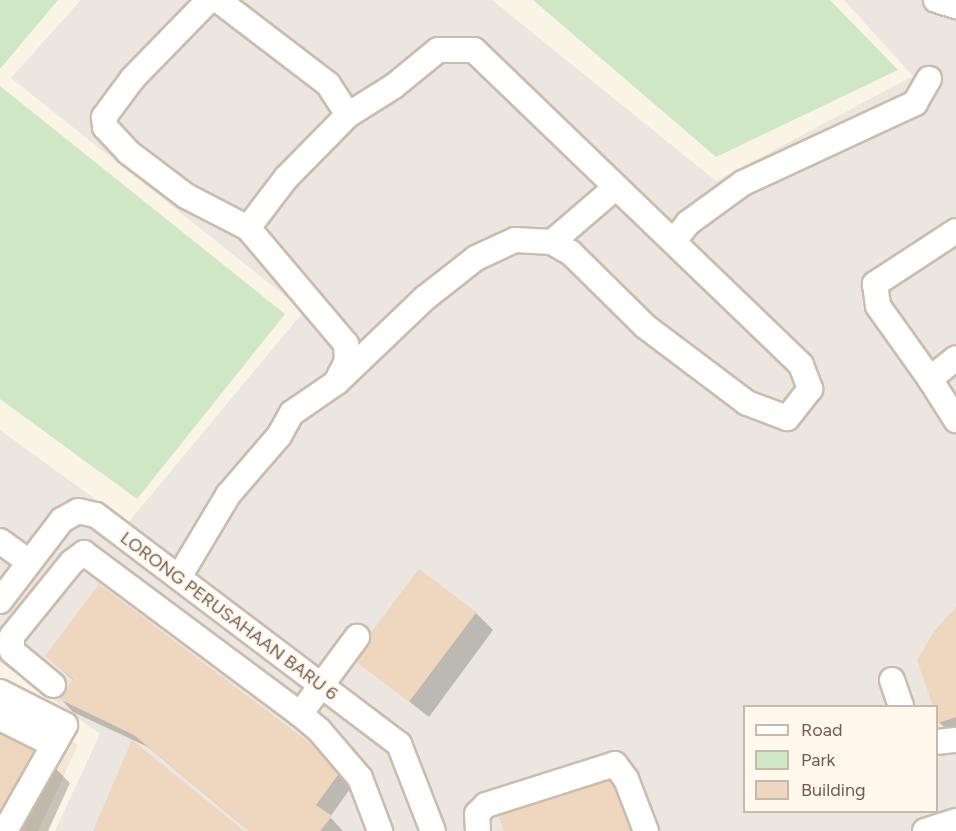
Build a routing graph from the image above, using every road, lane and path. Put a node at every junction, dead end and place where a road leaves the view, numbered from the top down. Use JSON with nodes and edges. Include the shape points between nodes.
{"nodes":[{"id":1,"x":209,"y":0,"type":"edge"},
{"id":2,"x":218,"y":0,"type":"edge"},
{"id":3,"x":936,"y":0,"type":"edge"},
{"id":4,"x":956,"y":6,"type":"edge"},
{"id":5,"x":929,"y":79,"type":"dead end"},
{"id":6,"x":348,"y":115,"type":"junction"},
{"id":7,"x":615,"y":188,"type":"junction"},
{"id":8,"x":248,"y":228,"type":"junction"},
{"id":9,"x":956,"y":231,"type":"edge"},
{"id":10,"x":674,"y":241,"type":"junction"},
{"id":11,"x":552,"y":242,"type":"junction"},
{"id":12,"x":956,"y":358,"type":"edge"},
{"id":13,"x":930,"y":379,"type":"junction"},
{"id":14,"x":337,"y":382,"type":"junction"},
{"id":15,"x":956,"y":420,"type":"edge"},
{"id":16,"x":0,"y":541,"type":"edge"},
{"id":17,"x":29,"y":562,"type":"junction"},
{"id":18,"x":179,"y":578,"type":"junction"},
{"id":19,"x":0,"y":601,"type":"edge"},
{"id":20,"x":357,"y":637,"type":"dead end"},
{"id":21,"x":892,"y":680,"type":"dead end"},
{"id":22,"x":53,"y":685,"type":"dead end"},
{"id":23,"x":320,"y":685,"type":"junction"},
{"id":24,"x":0,"y":692,"type":"edge"},
{"id":25,"x":901,"y":705,"type":"edge"},
{"id":26,"x":300,"y":714,"type":"junction"},
{"id":27,"x":0,"y":718,"type":"edge"},
{"id":28,"x":60,"y":735,"type":"junction"},
{"id":29,"x":956,"y":740,"type":"edge"},
{"id":30,"x":938,"y":742,"type":"edge"},
{"id":31,"x":956,"y":820,"type":"edge"},
{"id":32,"x":5,"y":831,"type":"edge"},
{"id":33,"x":380,"y":831,"type":"edge"},
{"id":34,"x":433,"y":831,"type":"edge"},
{"id":35,"x":478,"y":831,"type":"edge"},
{"id":36,"x":646,"y":831,"type":"edge"},
{"id":37,"x":925,"y":831,"type":"edge"}],
"edges":[{"from":1,"to":8,"type":"street","via":[[133,78],[104,117],[105,127],[128,152],[186,196]]},
{"from":2,"to":6,"type":"street","via":[[328,84]]},
{"from":3,"to":4,"type":"street"},
{"from":5,"to":10,"type":"street","via":[[915,104],[743,183],[688,223]]},
{"from":6,"to":7,"type":"street","via":[[394,86],[438,50],[474,50],[568,137]]},
{"from":6,"to":8,"type":"street","via":[[286,178]]},
{"from":7,"to":10,"type":"street"},
{"from":7,"to":11,"type":"street"},
{"from":8,"to":14,"type":"street","via":[[346,344],[347,361]]},
{"from":9,"to":13,"type":"street","via":[[875,284],[878,306]]},
{"from":10,"to":11,"type":"street","via":[[801,365],[810,389],[787,418],[772,416],[747,403],[692,363],[645,326],[571,253]]},
{"from":11,"to":14,"type":"street","via":[[515,240],[476,258],[425,298]]},
{"from":12,"to":13,"type":"street"},
{"from":13,"to":15,"type":"street"},
{"from":14,"to":18,"type":"street","via":[[292,413],[279,436],[228,495]]},
{"from":16,"to":17,"type":"street"},
{"from":17,"to":18,"type":"street","name":"LORONG PERUSAHAAN BARU 6","via":[[62,520],[78,511],[96,515]]},
{"from":17,"to":19,"type":"street","name":"LORONG PERUSAHAAN BARU 6"},
{"from":18,"to":23,"type":"street","name":"LORONG PERUSAHAAN BARU 6"},
{"from":20,"to":23,"type":"street"},
{"from":21,"to":25,"type":"street"},
{"from":22,"to":26,"type":"street","via":[[12,651],[12,636],[72,562],[84,553]]},
{"from":23,"to":26,"type":"street"},
{"from":23,"to":34,"type":"street","name":"LORONG PERUSAHAAN BARU 6","via":[[399,744]]},
{"from":24,"to":28,"type":"street"},
{"from":26,"to":33,"type":"street","via":[[360,778]]},
{"from":27,"to":28,"type":"street"},
{"from":28,"to":32,"type":"street"},
{"from":29,"to":30,"type":"street"},
{"from":31,"to":37,"type":"street"},
{"from":35,"to":36,"type":"street","via":[[477,814],[486,806],[615,764],[626,779]]}]}
